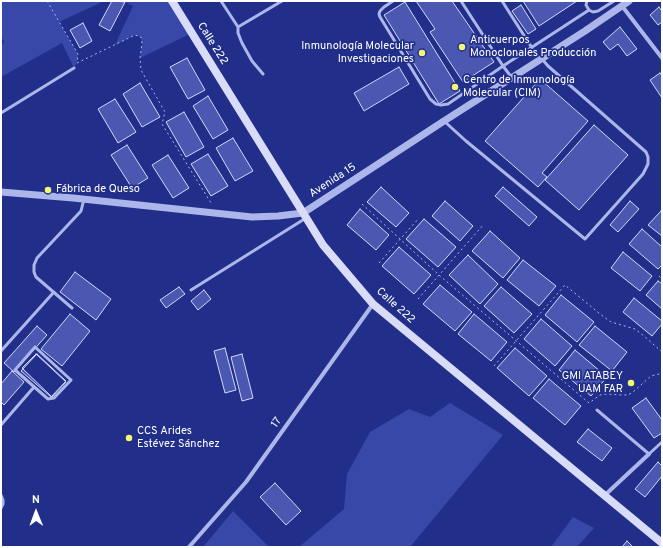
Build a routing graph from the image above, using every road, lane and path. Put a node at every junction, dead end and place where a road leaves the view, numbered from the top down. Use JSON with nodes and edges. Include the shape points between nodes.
{"nodes":[{"id":1,"x":47,"y":1,"type":"edge"},
{"id":2,"x":172,"y":1,"type":"edge"},
{"id":3,"x":221,"y":1,"type":"edge"},
{"id":4,"x":282,"y":1,"type":"edge"},
{"id":5,"x":393,"y":1,"type":"edge"},
{"id":6,"x":461,"y":1,"type":"edge"},
{"id":7,"x":502,"y":1,"type":"edge"},
{"id":8,"x":587,"y":1,"type":"edge"},
{"id":9,"x":614,"y":1,"type":"edge"},
{"id":10,"x":629,"y":1,"type":"edge"},
{"id":11,"x":622,"y":6,"type":"junction"},
{"id":12,"x":589,"y":10,"type":"junction"},
{"id":13,"x":238,"y":27,"type":"junction"},
{"id":14,"x":532,"y":48,"type":"junction"},
{"id":15,"x":662,"y":58,"type":"edge"},
{"id":16,"x":542,"y":59,"type":"junction"},
{"id":17,"x":503,"y":66,"type":"junction"},
{"id":18,"x":74,"y":68,"type":"dead end"},
{"id":19,"x":263,"y":74,"type":"dead end"},
{"id":20,"x":512,"y":78,"type":"junction"},
{"id":21,"x":1,"y":113,"type":"edge"},
{"id":22,"x":444,"y":121,"type":"junction"},
{"id":23,"x":1,"y":192,"type":"edge"},
{"id":24,"x":84,"y":199,"type":"junction"},
{"id":25,"x":362,"y":204,"type":"dead end"},
{"id":26,"x":211,"y":212,"type":"junction"},
{"id":27,"x":304,"y":216,"type":"junction"},
{"id":28,"x":419,"y":218,"type":"dead end"},
{"id":29,"x":484,"y":224,"type":"dead end"},
{"id":30,"x":400,"y":239,"type":"junction"},
{"id":31,"x":379,"y":263,"type":"dead end"},
{"id":32,"x":440,"y":275,"type":"junction"},
{"id":33,"x":659,"y":276,"type":"dead end"},
{"id":34,"x":662,"y":279,"type":"edge"},
{"id":35,"x":191,"y":290,"type":"dead end"},
{"id":36,"x":54,"y":292,"type":"junction"},
{"id":37,"x":418,"y":299,"type":"dead end"},
{"id":38,"x":373,"y":304,"type":"junction"},
{"id":39,"x":72,"y":308,"type":"dead end"},
{"id":40,"x":516,"y":341,"type":"junction"},
{"id":41,"x":1,"y":351,"type":"edge"},
{"id":42,"x":662,"y":352,"type":"edge"},
{"id":43,"x":494,"y":366,"type":"dead end"},
{"id":44,"x":662,"y":374,"type":"edge"},
{"id":45,"x":34,"y":387,"type":"junction"},
{"id":46,"x":597,"y":410,"type":"dead end"},
{"id":47,"x":1,"y":425,"type":"edge"},
{"id":48,"x":662,"y":442,"type":"edge"},
{"id":49,"x":649,"y":454,"type":"junction"},
{"id":50,"x":1,"y":495,"type":"edge"},
{"id":51,"x":604,"y":496,"type":"junction"},
{"id":52,"x":1,"y":508,"type":"edge"},
{"id":53,"x":662,"y":543,"type":"edge"},
{"id":54,"x":188,"y":547,"type":"edge"}],
"edges":[{"from":1,"to":26,"type":"path","via":[[78,54],[77,63],[135,35],[141,37],[141,70],[165,112],[162,124],[211,204]]},
{"from":2,"to":27,"type":"main road","name":"Calle 222"},
{"from":3,"to":13,"type":"lane"},
{"from":4,"to":13,"type":"lane"},
{"from":5,"to":17,"type":"lane","via":[[380,11],[380,17],[430,99],[436,104],[448,104]]},
{"from":6,"to":17,"type":"lane"},
{"from":7,"to":14,"type":"lane"},
{"from":8,"to":12,"type":"lane"},
{"from":9,"to":12,"type":"lane","via":[[598,11]]},
{"from":10,"to":11,"type":"street","name":"Avenida 15"},
{"from":11,"to":15,"type":"street"},
{"from":11,"to":16,"type":"street","name":"Avenida 15"},
{"from":12,"to":14,"type":"lane"},
{"from":13,"to":19,"type":"lane","via":[[242,43]]},
{"from":14,"to":17,"type":"lane"},
{"from":16,"to":20,"type":"street","name":"Avenida 15"},
{"from":16,"to":22,"type":"lane","via":[[646,152],[648,157],[648,164],[642,174],[585,239]]},
{"from":17,"to":20,"type":"lane"},
{"from":18,"to":21,"type":"lane"},
{"from":20,"to":22,"type":"street","name":"Avenida 15"},
{"from":22,"to":27,"type":"street","name":"Avenida 15"},
{"from":23,"to":24,"type":"street","name":"Avenida 15"},
{"from":24,"to":26,"type":"street","name":"Avenida 15"},
{"from":24,"to":36,"type":"lane","via":[[81,211],[37,258],[34,265],[36,277]]},
{"from":25,"to":30,"type":"path"},
{"from":26,"to":27,"type":"street","name":"Avenida 15","via":[[252,217]]},
{"from":27,"to":35,"type":"lane"},
{"from":27,"to":38,"type":"main road","name":"Calle 222","via":[[324,245]]},
{"from":28,"to":30,"type":"path"},
{"from":29,"to":32,"type":"path"},
{"from":30,"to":31,"type":"path"},
{"from":30,"to":32,"type":"path"},
{"from":32,"to":37,"type":"path"},
{"from":32,"to":40,"type":"path"},
{"from":33,"to":34,"type":"path"},
{"from":36,"to":39,"type":"lane"},
{"from":36,"to":41,"type":"lane"},
{"from":38,"to":51,"type":"main road","name":"Calle 222"},
{"from":38,"to":54,"type":"street","name":"17","via":[[246,482]]},
{"from":40,"to":42,"type":"path","via":[[566,285],[611,322],[635,329]]},
{"from":40,"to":43,"type":"path"},
{"from":40,"to":44,"type":"path","via":[[589,403],[600,395],[628,395],[651,376]]},
{"from":45,"to":45,"type":"lane","via":[[48,399],[54,398],[71,380],[35,347],[15,370]]},
{"from":45,"to":47,"type":"lane"},
{"from":46,"to":49,"type":"lane"},
{"from":48,"to":49,"type":"lane"},
{"from":49,"to":51,"type":"street"},
{"from":50,"to":52,"type":"lane"},
{"from":51,"to":53,"type":"main road","name":"Calle 222"}]}
